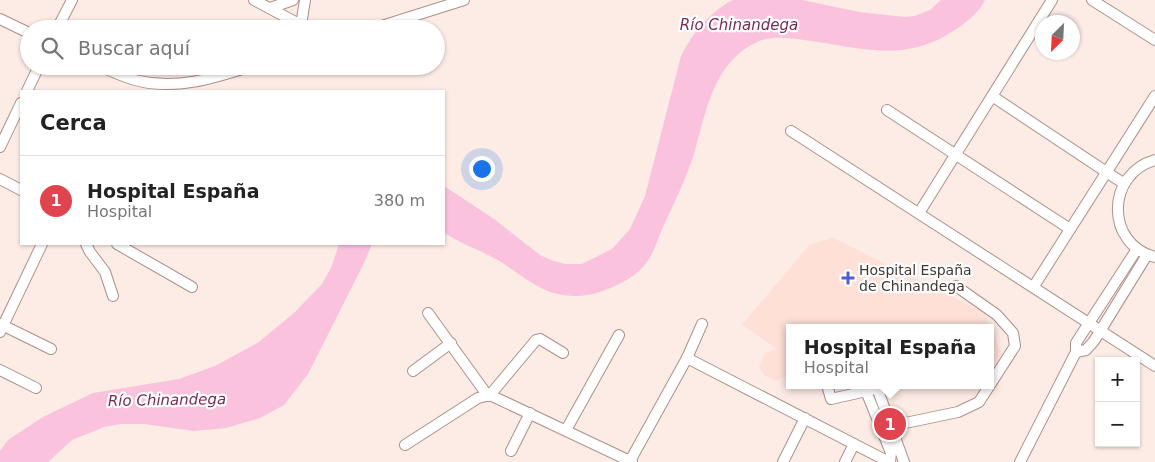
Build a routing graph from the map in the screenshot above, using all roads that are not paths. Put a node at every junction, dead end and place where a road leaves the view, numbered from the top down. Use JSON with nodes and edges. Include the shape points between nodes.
{"nodes":[{"id":1,"x":72,"y":0,"type":"edge"},
{"id":2,"x":254,"y":0,"type":"edge"},
{"id":3,"x":293,"y":0,"type":"edge"},
{"id":4,"x":305,"y":0,"type":"edge"},
{"id":5,"x":464,"y":0,"type":"edge"},
{"id":6,"x":1052,"y":0,"type":"edge"},
{"id":7,"x":1092,"y":0,"type":"edge"},
{"id":8,"x":270,"y":8,"type":"junction"},
{"id":9,"x":0,"y":19,"type":"edge"},
{"id":10,"x":62,"y":20,"type":"edge"},
{"id":11,"x":290,"y":20,"type":"edge"},
{"id":12,"x":303,"y":20,"type":"edge"},
{"id":13,"x":401,"y":20,"type":"edge"},
{"id":14,"x":20,"y":29,"type":"edge"},
{"id":15,"x":1155,"y":40,"type":"edge"},
{"id":16,"x":35,"y":75,"type":"edge"},
{"id":17,"x":122,"y":75,"type":"edge"},
{"id":18,"x":223,"y":75,"type":"edge"},
{"id":19,"x":170,"y":88,"type":"edge"},
{"id":20,"x":27,"y":90,"type":"edge"},
{"id":21,"x":992,"y":96,"type":"junction"},
{"id":22,"x":1155,"y":96,"type":"edge"},
{"id":23,"x":20,"y":105,"type":"edge"},
{"id":24,"x":886,"y":110,"type":"dead end"},
{"id":25,"x":791,"y":131,"type":"dead end"},
{"id":26,"x":0,"y":147,"type":"edge"},
{"id":27,"x":955,"y":154,"type":"junction"},
{"id":28,"x":1155,"y":160,"type":"edge"},
{"id":29,"x":1106,"y":172,"type":"junction"},
{"id":30,"x":0,"y":179,"type":"edge"},
{"id":31,"x":1124,"y":183,"type":"junction"},
{"id":32,"x":20,"y":189,"type":"edge"},
{"id":33,"x":919,"y":213,"type":"junction"},
{"id":34,"x":1070,"y":229,"type":"junction"},
{"id":35,"x":42,"y":245,"type":"edge"},
{"id":36,"x":86,"y":245,"type":"edge"},
{"id":37,"x":120,"y":245,"type":"edge"},
{"id":38,"x":1137,"y":249,"type":"junction"},
{"id":39,"x":1151,"y":256,"type":"edge"},
{"id":40,"x":956,"y":286,"type":"dead end"},
{"id":41,"x":1034,"y":286,"type":"junction"},
{"id":42,"x":192,"y":287,"type":"dead end"},
{"id":43,"x":113,"y":296,"type":"dead end"},
{"id":44,"x":428,"y":313,"type":"dead end"},
{"id":45,"x":1089,"y":322,"type":"junction"},
{"id":46,"x":702,"y":324,"type":"dead end"},
{"id":47,"x":1,"y":327,"type":"edge"},
{"id":48,"x":1101,"y":329,"type":"junction"},
{"id":49,"x":619,"y":336,"type":"dead end"},
{"id":50,"x":451,"y":343,"type":"junction"},
{"id":51,"x":50,"y":349,"type":"dead end"},
{"id":52,"x":1076,"y":352,"type":"junction"},
{"id":53,"x":563,"y":353,"type":"dead end"},
{"id":54,"x":687,"y":358,"type":"junction"},
{"id":55,"x":1155,"y":365,"type":"edge"},
{"id":56,"x":0,"y":370,"type":"edge"},
{"id":57,"x":413,"y":371,"type":"dead end"},
{"id":58,"x":994,"y":379,"type":"edge"},
{"id":59,"x":36,"y":388,"type":"dead end"},
{"id":60,"x":828,"y":389,"type":"edge"},
{"id":61,"x":871,"y":389,"type":"edge"},
{"id":62,"x":877,"y":389,"type":"edge"},
{"id":63,"x":987,"y":389,"type":"edge"},
{"id":64,"x":866,"y":391,"type":"junction"},
{"id":65,"x":489,"y":395,"type":"junction"},
{"id":66,"x":530,"y":412,"type":"junction"},
{"id":67,"x":805,"y":418,"type":"junction"},
{"id":68,"x":891,"y":426,"type":"junction"},
{"id":69,"x":566,"y":430,"type":"junction"},
{"id":70,"x":854,"y":444,"type":"junction"},
{"id":71,"x":406,"y":445,"type":"dead end"},
{"id":72,"x":512,"y":451,"type":"dead end"},
{"id":73,"x":631,"y":461,"type":"edge"},
{"id":74,"x":783,"y":462,"type":"edge"},
{"id":75,"x":845,"y":462,"type":"edge"},
{"id":76,"x":889,"y":462,"type":"edge"},
{"id":77,"x":904,"y":462,"type":"edge"},
{"id":78,"x":1020,"y":462,"type":"edge"}],
"edges":[{"from":1,"to":10,"type":"street"},
{"from":2,"to":8,"type":"street"},
{"from":3,"to":8,"type":"street"},
{"from":4,"to":12,"type":"street"},
{"from":5,"to":13,"type":"street"},
{"from":6,"to":21,"type":"street"},
{"from":7,"to":15,"type":"street"},
{"from":8,"to":11,"type":"street"},
{"from":9,"to":14,"type":"street"},
{"from":16,"to":20,"type":"street"},
{"from":17,"to":19,"type":"street"},
{"from":18,"to":19,"type":"street"},
{"from":21,"to":27,"type":"street"},
{"from":21,"to":29,"type":"street"},
{"from":22,"to":29,"type":"street"},
{"from":23,"to":26,"type":"street"},
{"from":24,"to":27,"type":"street"},
{"from":25,"to":33,"type":"street"},
{"from":27,"to":33,"type":"street"},
{"from":27,"to":34,"type":"street"},
{"from":28,"to":31,"type":"street","via":[[1133,171]]},
{"from":29,"to":31,"type":"street"},
{"from":29,"to":34,"type":"street"},
{"from":30,"to":32,"type":"street"},
{"from":31,"to":38,"type":"street","via":[[1117,211],[1123,232]]},
{"from":33,"to":41,"type":"street"},
{"from":34,"to":41,"type":"street"},
{"from":35,"to":47,"type":"street"},
{"from":36,"to":43,"type":"street","via":[[105,272]]},
{"from":37,"to":42,"type":"street"},
{"from":38,"to":39,"type":"street"},
{"from":38,"to":45,"type":"street"},
{"from":39,"to":48,"type":"street"},
{"from":40,"to":58,"type":"street","via":[[997,315],[1014,333],[1015,346]]},
{"from":41,"to":45,"type":"street"},
{"from":44,"to":50,"type":"street"},
{"from":45,"to":48,"type":"street"},
{"from":45,"to":52,"type":"street","via":[[1076,343]]},
{"from":46,"to":54,"type":"street"},
{"from":47,"to":51,"type":"street"},
{"from":48,"to":52,"type":"street","via":[[1086,350]]},
{"from":48,"to":55,"type":"street"},
{"from":49,"to":69,"type":"street"},
{"from":50,"to":57,"type":"street"},
{"from":50,"to":65,"type":"street"},
{"from":52,"to":78,"type":"street"},
{"from":53,"to":65,"type":"street","via":[[540,339],[536,340]]},
{"from":54,"to":67,"type":"street"},
{"from":54,"to":73,"type":"street"},
{"from":56,"to":59,"type":"street"},
{"from":60,"to":64,"type":"street","via":[[831,399]]},
{"from":61,"to":64,"type":"street"},
{"from":62,"to":68,"type":"street"},
{"from":63,"to":68,"type":"street","via":[[979,402],[958,412]]},
{"from":64,"to":76,"type":"street","via":[[891,453]]},
{"from":65,"to":66,"type":"street"},
{"from":65,"to":71,"type":"street","via":[[461,408]]},
{"from":66,"to":69,"type":"street"},
{"from":66,"to":72,"type":"street"},
{"from":67,"to":70,"type":"street"},
{"from":67,"to":74,"type":"street"},
{"from":68,"to":77,"type":"street"},
{"from":69,"to":73,"type":"street"},
{"from":70,"to":75,"type":"street"},
{"from":70,"to":76,"type":"street"}]}
